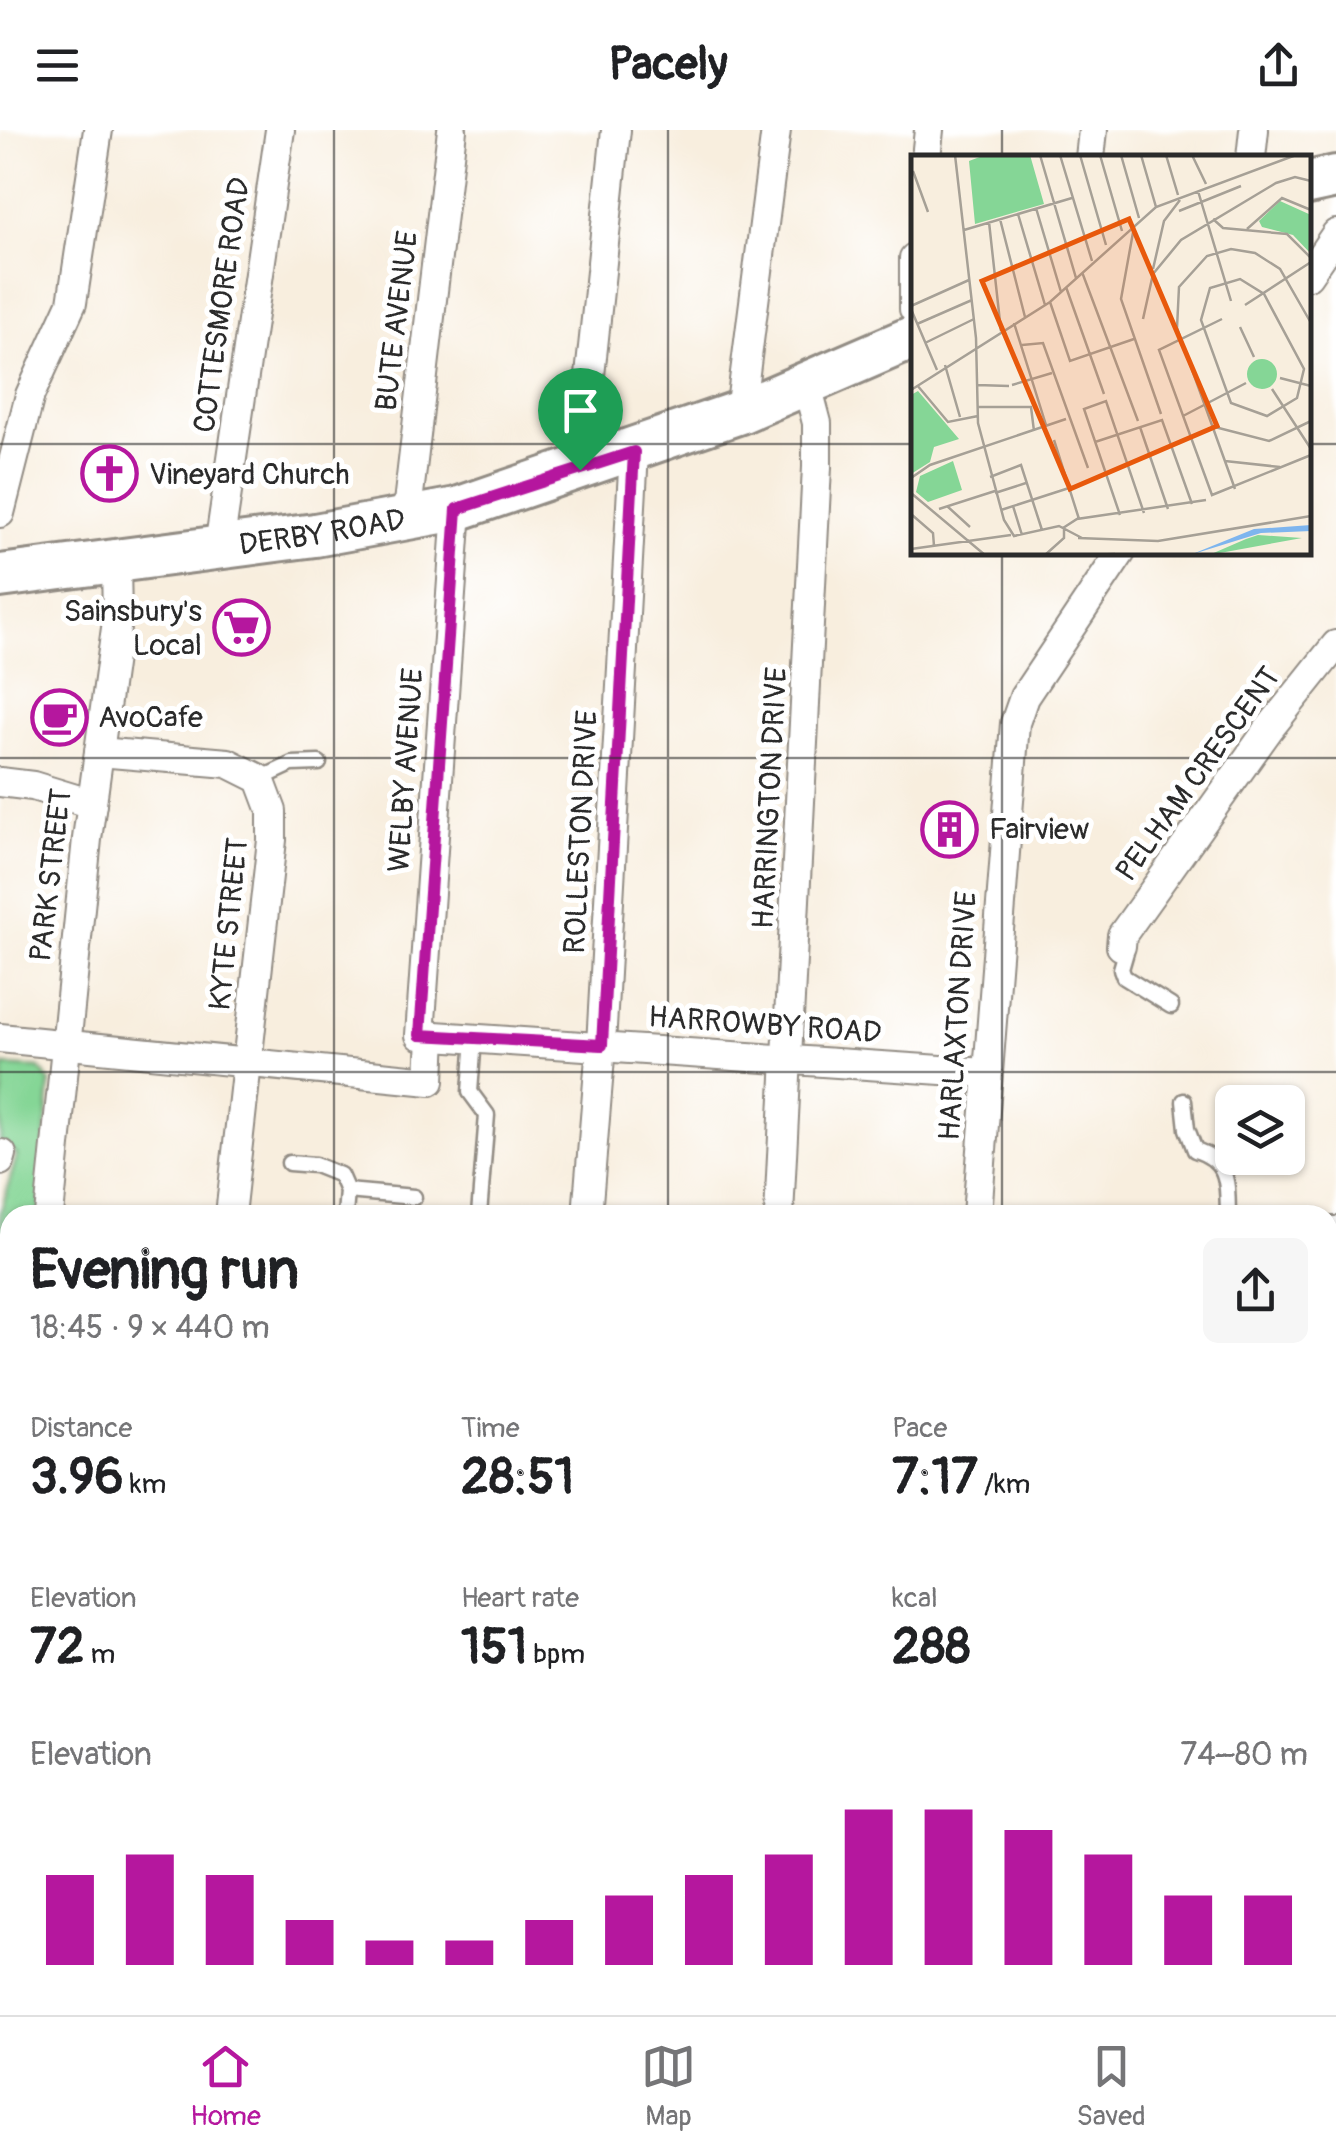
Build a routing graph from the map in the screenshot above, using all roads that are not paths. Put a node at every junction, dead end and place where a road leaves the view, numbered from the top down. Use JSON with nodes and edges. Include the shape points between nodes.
{"nodes":[{"id":1,"x":98,"y":130,"type":"edge"},
{"id":2,"x":280,"y":130,"type":"edge"},
{"id":3,"x":452,"y":130,"type":"edge"},
{"id":4,"x":616,"y":130,"type":"edge"},
{"id":5,"x":776,"y":130,"type":"edge"},
{"id":6,"x":929,"y":130,"type":"edge"},
{"id":7,"x":1093,"y":130,"type":"edge"},
{"id":8,"x":1254,"y":130,"type":"edge"},
{"id":9,"x":926,"y":155,"type":"edge"},
{"id":10,"x":1090,"y":155,"type":"edge"},
{"id":11,"x":1251,"y":155,"type":"edge"},
{"id":12,"x":1336,"y":177,"type":"edge"},
{"id":13,"x":1311,"y":182,"type":"edge"},
{"id":14,"x":1336,"y":234,"type":"edge"},
{"id":15,"x":1311,"y":270,"type":"edge"},
{"id":16,"x":911,"y":338,"type":"edge"},
{"id":17,"x":808,"y":385,"type":"junction"},
{"id":18,"x":740,"y":412,"type":"junction"},
{"id":19,"x":634,"y":452,"type":"junction"},
{"id":20,"x":580,"y":470,"type":"junction"},
{"id":21,"x":409,"y":501,"type":"junction"},
{"id":22,"x":457,"y":509,"type":"junction"},
{"id":23,"x":0,"y":513,"type":"edge"},
{"id":24,"x":219,"y":547,"type":"junction"},
{"id":25,"x":1119,"y":555,"type":"edge"},
{"id":26,"x":116,"y":561,"type":"junction"},
{"id":27,"x":0,"y":576,"type":"edge"},
{"id":28,"x":1336,"y":645,"type":"edge"},
{"id":29,"x":99,"y":752,"type":"junction"},
{"id":30,"x":320,"y":764,"type":"dead end"},
{"id":31,"x":260,"y":779,"type":"junction"},
{"id":32,"x":0,"y":782,"type":"edge"},
{"id":33,"x":92,"y":804,"type":"junction"},
{"id":34,"x":1121,"y":946,"type":"joint"},
{"id":35,"x":1171,"y":1006,"type":"dead end"},
{"id":36,"x":426,"y":1035,"type":"junction"},
{"id":37,"x":0,"y":1038,"type":"edge"},
{"id":38,"x":474,"y":1038,"type":"junction"},
{"id":39,"x":65,"y":1043,"type":"junction"},
{"id":40,"x":602,"y":1045,"type":"junction"},
{"id":41,"x":790,"y":1060,"type":"junction"},
{"id":42,"x":247,"y":1065,"type":"junction"},
{"id":43,"x":986,"y":1073,"type":"junction"},
{"id":44,"x":1184,"y":1101,"type":"dead end"},
{"id":45,"x":289,"y":1163,"type":"dead end"},
{"id":46,"x":347,"y":1190,"type":"junction"},
{"id":47,"x":414,"y":1197,"type":"dead end"},
{"id":48,"x":50,"y":1205,"type":"edge"},
{"id":49,"x":233,"y":1205,"type":"edge"},
{"id":50,"x":346,"y":1205,"type":"edge"},
{"id":51,"x":479,"y":1205,"type":"edge"},
{"id":52,"x":589,"y":1205,"type":"edge"},
{"id":53,"x":781,"y":1205,"type":"edge"},
{"id":54,"x":978,"y":1205,"type":"edge"},
{"id":55,"x":1228,"y":1205,"type":"edge"}],
"edges":[{"from":1,"to":23,"type":"street","via":[[72,304],[30,396]]},
{"from":2,"to":24,"type":"street","name":"COTTESMORE ROAD"},
{"from":3,"to":21,"type":"street","name":"BUTE AVENUE"},
{"from":4,"to":20,"type":"street"},
{"from":5,"to":18,"type":"street"},
{"from":6,"to":9,"type":"street"},
{"from":7,"to":10,"type":"street"},
{"from":8,"to":11,"type":"street"},
{"from":12,"to":13,"type":"main road"},
{"from":14,"to":15,"type":"street"},
{"from":16,"to":17,"type":"main road","name":"DERBY ROAD"},
{"from":17,"to":18,"type":"main road","name":"DERBY ROAD"},
{"from":17,"to":41,"type":"street","name":"HARRINGTON DRIVE","via":[[817,467]]},
{"from":18,"to":19,"type":"main road","name":"DERBY ROAD"},
{"from":19,"to":20,"type":"main road","name":"DERBY ROAD"},
{"from":19,"to":40,"type":"street","name":"ROLLESTON DRIVE"},
{"from":20,"to":22,"type":"main road","name":"DERBY ROAD"},
{"from":21,"to":22,"type":"main road","name":"DERBY ROAD"},
{"from":21,"to":24,"type":"main road","name":"DERBY ROAD"},
{"from":22,"to":36,"type":"street","name":"WELBY AVENUE"},
{"from":24,"to":26,"type":"main road","name":"DERBY ROAD"},
{"from":25,"to":43,"type":"street","name":"HARLAXTON DRIVE","via":[[1024,697],[1015,723]]},
{"from":26,"to":27,"type":"main road","name":"DERBY ROAD"},
{"from":26,"to":29,"type":"street","name":"PARK STREET","via":[[117,621]]},
{"from":28,"to":34,"type":"street","name":"PELHAM CRESCENT","via":[[1160,878]]},
{"from":29,"to":31,"type":"street","via":[[228,763]]},
{"from":29,"to":33,"type":"street","name":"PARK STREET"},
{"from":30,"to":31,"type":"lane","via":[[292,764]]},
{"from":31,"to":42,"type":"street","name":"KYTE STREET","via":[[272,810],[272,840]]},
{"from":32,"to":33,"type":"street"},
{"from":33,"to":39,"type":"street","name":"PARK STREET"},
{"from":34,"to":35,"type":"lane","via":[[1124,977]]},
{"from":36,"to":38,"type":"street","name":"HARROWBY ROAD"},
{"from":36,"to":42,"type":"street","name":"WELBY AVENUE","via":[[430,1081]]},
{"from":37,"to":39,"type":"street"},
{"from":38,"to":40,"type":"street","name":"HARROWBY ROAD"},
{"from":38,"to":51,"type":"lane","via":[[470,1092],[487,1115]]},
{"from":39,"to":42,"type":"street"},
{"from":39,"to":48,"type":"street","name":"PARK STREET"},
{"from":40,"to":41,"type":"street","name":"HARROWBY ROAD"},
{"from":40,"to":52,"type":"street","name":"ROLLESTON DRIVE"},
{"from":41,"to":43,"type":"street","name":"HARROWBY ROAD"},
{"from":41,"to":53,"type":"street","name":"HARRINGTON DRIVE"},
{"from":42,"to":49,"type":"street","via":[[246,1160]]},
{"from":43,"to":54,"type":"street","name":"HARLAXTON DRIVE"},
{"from":44,"to":55,"type":"lane","via":[[1196,1150],[1214,1156],[1226,1171]]},
{"from":45,"to":46,"type":"lane","via":[[331,1170]]},
{"from":46,"to":47,"type":"lane"},
{"from":46,"to":50,"type":"lane"}]}
